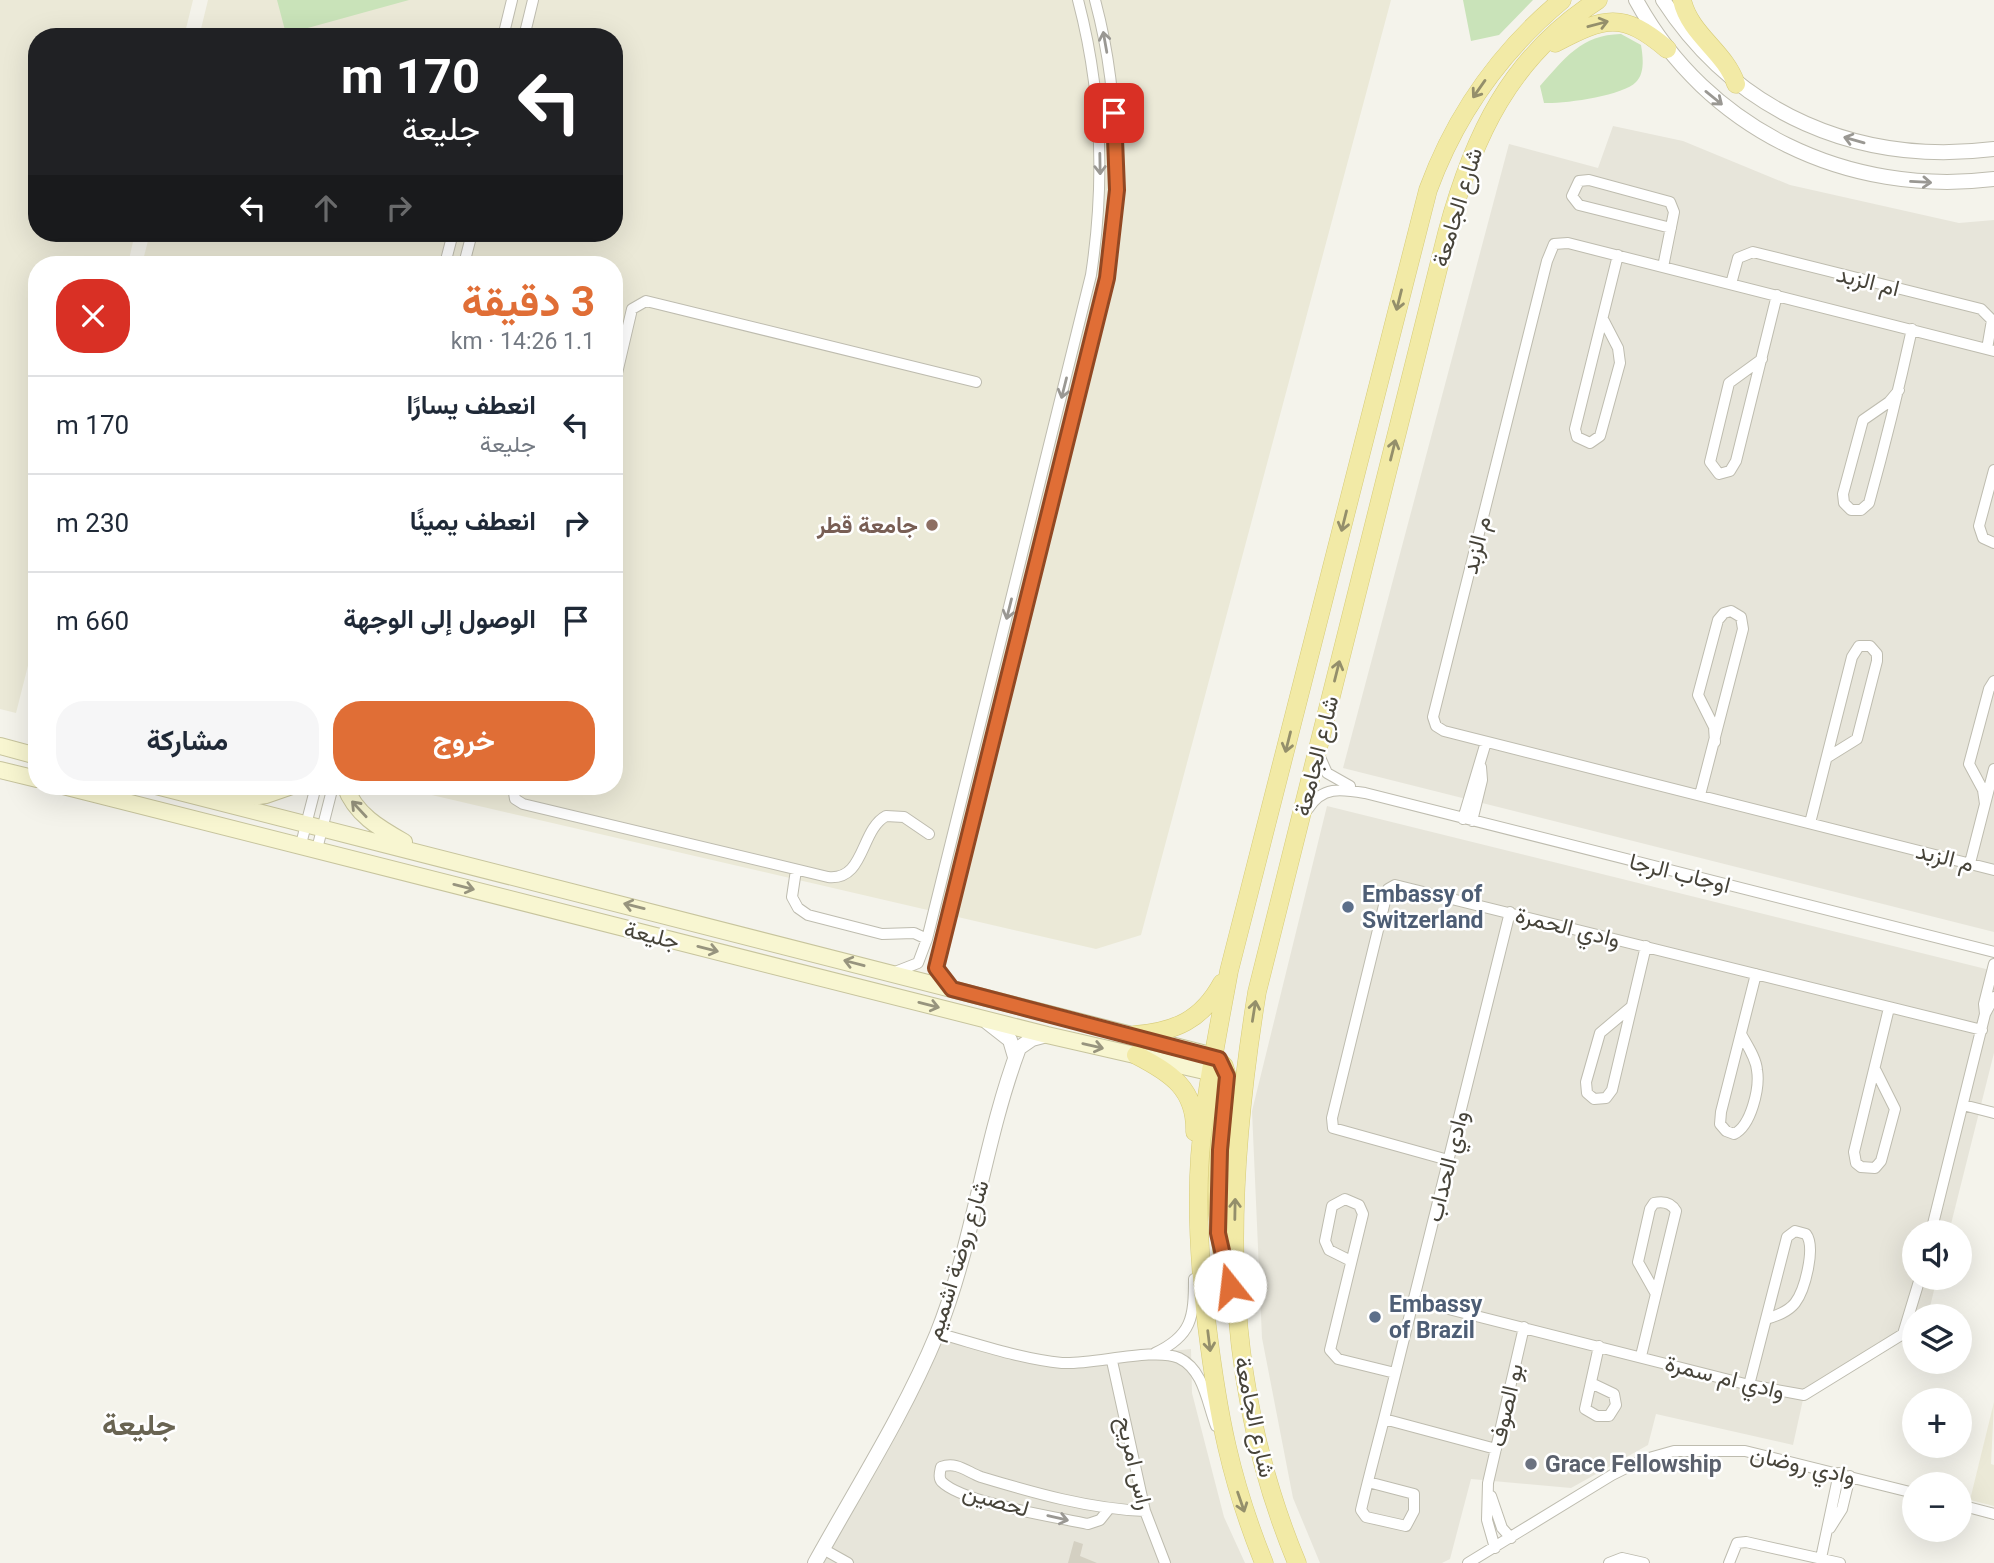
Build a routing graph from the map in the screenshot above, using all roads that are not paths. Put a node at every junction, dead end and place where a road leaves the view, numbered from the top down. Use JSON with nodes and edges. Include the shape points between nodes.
{"nodes":[{"id":1,"x":512,"y":0,"type":"edge"},
{"id":2,"x":533,"y":0,"type":"edge"},
{"id":3,"x":1078,"y":0,"type":"edge"},
{"id":4,"x":1095,"y":0,"type":"edge"},
{"id":5,"x":1546,"y":0,"type":"edge"},
{"id":6,"x":1562,"y":0,"type":"edge"},
{"id":7,"x":1598,"y":0,"type":"edge"},
{"id":8,"x":1636,"y":0,"type":"edge"},
{"id":9,"x":1663,"y":0,"type":"edge"},
{"id":10,"x":1682,"y":0,"type":"edge"},
{"id":11,"x":507,"y":21,"type":"junction"},
{"id":12,"x":505,"y":28,"type":"edge"},
{"id":13,"x":523,"y":28,"type":"edge"},
{"id":14,"x":526,"y":28,"type":"edge"},
{"id":15,"x":1523,"y":37,"type":"junction"},
{"id":16,"x":1667,"y":49,"type":"junction"},
{"id":17,"x":1537,"y":53,"type":"junction"},
{"id":18,"x":1736,"y":84,"type":"junction"},
{"id":19,"x":1994,"y":149,"type":"edge"},
{"id":20,"x":1994,"y":179,"type":"edge"},
{"id":21,"x":1671,"y":228,"type":"junction"},
{"id":22,"x":1618,"y":255,"type":"junction"},
{"id":23,"x":1663,"y":267,"type":"junction"},
{"id":24,"x":1731,"y":284,"type":"junction"},
{"id":25,"x":1777,"y":295,"type":"junction"},
{"id":26,"x":1604,"y":321,"type":"junction"},
{"id":27,"x":1912,"y":329,"type":"junction"},
{"id":28,"x":623,"y":348,"type":"edge"},
{"id":29,"x":1990,"y":350,"type":"edge"},
{"id":30,"x":1762,"y":359,"type":"junction"},
{"id":31,"x":976,"y":382,"type":"dead end"},
{"id":32,"x":1899,"y":390,"type":"junction"},
{"id":33,"x":1994,"y":470,"type":"edge"},
{"id":34,"x":1994,"y":543,"type":"edge"},
{"id":35,"x":1994,"y":681,"type":"edge"},
{"id":36,"x":1323,"y":727,"type":"junction"},
{"id":37,"x":1486,"y":742,"type":"junction"},
{"id":38,"x":1715,"y":742,"type":"junction"},
{"id":39,"x":0,"y":746,"type":"edge"},
{"id":40,"x":28,"y":753,"type":"edge"},
{"id":41,"x":1828,"y":757,"type":"junction"},
{"id":42,"x":1994,"y":769,"type":"edge"},
{"id":43,"x":0,"y":770,"type":"edge"},
{"id":44,"x":28,"y":776,"type":"edge"},
{"id":45,"x":1365,"y":793,"type":"junction"},
{"id":46,"x":108,"y":795,"type":"edge"},
{"id":47,"x":136,"y":795,"type":"edge"},
{"id":48,"x":192,"y":795,"type":"edge"},
{"id":49,"x":262,"y":795,"type":"edge"},
{"id":50,"x":314,"y":795,"type":"edge"},
{"id":51,"x":331,"y":795,"type":"edge"},
{"id":52,"x":349,"y":795,"type":"edge"},
{"id":53,"x":513,"y":795,"type":"edge"},
{"id":54,"x":1700,"y":795,"type":"junction"},
{"id":55,"x":212,"y":800,"type":"junction"},
{"id":56,"x":1985,"y":804,"type":"junction"},
{"id":57,"x":1467,"y":820,"type":"junction"},
{"id":58,"x":1810,"y":823,"type":"junction"},
{"id":59,"x":1297,"y":831,"type":"junction"},
{"id":60,"x":303,"y":834,"type":"junction"},
{"id":61,"x":929,"y":834,"type":"dead end"},
{"id":62,"x":320,"y":838,"type":"junction"},
{"id":63,"x":421,"y":852,"type":"junction"},
{"id":64,"x":1970,"y":863,"type":"junction"},
{"id":65,"x":796,"y":870,"type":"junction"},
{"id":66,"x":1994,"y":870,"type":"edge"},
{"id":67,"x":529,"y":879,"type":"junction"},
{"id":68,"x":1510,"y":912,"type":"junction"},
{"id":69,"x":931,"y":924,"type":"junction"},
{"id":70,"x":945,"y":928,"type":"junction"},
{"id":71,"x":927,"y":939,"type":"junction"},
{"id":72,"x":1646,"y":946,"type":"junction"},
{"id":73,"x":1994,"y":952,"type":"edge"},
{"id":74,"x":1994,"y":964,"type":"edge"},
{"id":75,"x":1229,"y":971,"type":"junction"},
{"id":76,"x":890,"y":972,"type":"junction"},
{"id":77,"x":1756,"y":974,"type":"junction"},
{"id":78,"x":952,"y":989,"type":"junction"},
{"id":79,"x":1994,"y":997,"type":"edge"},
{"id":80,"x":1631,"y":1007,"type":"junction"},
{"id":81,"x":1889,"y":1008,"type":"junction"},
{"id":82,"x":1985,"y":1014,"type":"junction"},
{"id":83,"x":979,"y":1018,"type":"junction"},
{"id":84,"x":1982,"y":1030,"type":"junction"},
{"id":85,"x":1741,"y":1034,"type":"junction"},
{"id":86,"x":1047,"y":1035,"type":"junction"},
{"id":87,"x":1134,"y":1035,"type":"junction"},
{"id":88,"x":1136,"y":1055,"type":"junction"},
{"id":89,"x":1015,"y":1057,"type":"junction"},
{"id":90,"x":1224,"y":1071,"type":"junction"},
{"id":91,"x":1875,"y":1071,"type":"junction"},
{"id":92,"x":1963,"y":1105,"type":"junction"},
{"id":93,"x":1994,"y":1113,"type":"edge"},
{"id":94,"x":1200,"y":1155,"type":"junction"},
{"id":95,"x":1448,"y":1160,"type":"junction"},
{"id":96,"x":1934,"y":1220,"type":"edge"},
{"id":97,"x":1198,"y":1224,"type":"junction"},
{"id":98,"x":1351,"y":1261,"type":"junction"},
{"id":99,"x":1917,"y":1290,"type":"edge"},
{"id":100,"x":1656,"y":1294,"type":"junction"},
{"id":101,"x":1413,"y":1300,"type":"junction"},
{"id":102,"x":1766,"y":1319,"type":"junction"},
{"id":103,"x":1524,"y":1327,"type":"junction"},
{"id":104,"x":937,"y":1333,"type":"junction"},
{"id":105,"x":1599,"y":1346,"type":"junction"},
{"id":106,"x":1153,"y":1354,"type":"junction"},
{"id":107,"x":1640,"y":1356,"type":"junction"},
{"id":108,"x":1112,"y":1361,"type":"junction"},
{"id":109,"x":1395,"y":1373,"type":"junction"},
{"id":110,"x":1591,"y":1383,"type":"dead end"},
{"id":111,"x":1749,"y":1385,"type":"junction"},
{"id":112,"x":1384,"y":1419,"type":"junction"},
{"id":113,"x":1223,"y":1440,"type":"junction"},
{"id":114,"x":1496,"y":1449,"type":"junction"},
{"id":115,"x":1844,"y":1474,"type":"junction"},
{"id":116,"x":1368,"y":1482,"type":"junction"},
{"id":117,"x":1488,"y":1483,"type":"junction"},
{"id":118,"x":1902,"y":1490,"type":"edge"},
{"id":119,"x":1972,"y":1508,"type":"edge"},
{"id":120,"x":1108,"y":1510,"type":"junction"},
{"id":121,"x":1145,"y":1511,"type":"junction"},
{"id":122,"x":1994,"y":1514,"type":"edge"},
{"id":123,"x":1511,"y":1538,"type":"junction"},
{"id":124,"x":1495,"y":1548,"type":"junction"},
{"id":125,"x":823,"y":1549,"type":"junction"},
{"id":126,"x":1821,"y":1558,"type":"junction"},
{"id":127,"x":815,"y":1563,"type":"edge"},
{"id":128,"x":848,"y":1563,"type":"edge"},
{"id":129,"x":1165,"y":1563,"type":"edge"},
{"id":130,"x":1264,"y":1563,"type":"edge"},
{"id":131,"x":1297,"y":1563,"type":"edge"},
{"id":132,"x":1468,"y":1563,"type":"edge"},
{"id":133,"x":1609,"y":1563,"type":"edge"},
{"id":134,"x":1644,"y":1563,"type":"edge"},
{"id":135,"x":1729,"y":1563,"type":"edge"},
{"id":136,"x":1840,"y":1563,"type":"edge"}],
"edges":[{"from":1,"to":11,"type":"street"},
{"from":2,"to":14,"type":"street"},
{"from":3,"to":69,"type":"street","one_way":true,"via":[[1090,50],[1099,139],[1093,265]]},
{"from":70,"to":4,"type":"street","one_way":true,"via":[[1109,268],[1117,190],[1116,139],[1106,48]]},
{"from":5,"to":15,"type":"main road"},
{"from":6,"to":15,"type":"main road","name":"شارع الجامعة"},
{"from":7,"to":17,"type":"main road","name":"شارع الجامعة"},
{"from":8,"to":16,"type":"street"},
{"from":9,"to":18,"type":"street","via":[[1685,33]]},
{"from":10,"to":18,"type":"main road","via":[[1688,19],[1730,68]]},
{"from":11,"to":12,"type":"street"},
{"from":11,"to":13,"type":"street","via":[[517,16]]},
{"from":15,"to":75,"type":"main road","name":"شارع الجامعة","one_way":true,"via":[[1465,111],[1428,190]]},
{"from":17,"to":16,"type":"main road","one_way":true,"via":[[1591,25],[1612,21],[1636,26]]},
{"from":16,"to":20,"type":"street","one_way":true,"via":[[1722,104],[1759,131],[1806,155],[1843,169],[1907,181]]},
{"from":36,"to":17,"type":"main road","name":"شارع الجامعة","one_way":true,"via":[[1464,175],[1493,108]]},
{"from":19,"to":18,"type":"street","one_way":true,"via":[[1935,153],[1875,146],[1820,130]]},
{"from":21,"to":21,"type":"street","via":[[1674,208],[1666,199],[1585,179],[1574,188],[1572,196],[1579,205]]},
{"from":21,"to":23,"type":"street"},
{"from":22,"to":23,"type":"street","name":"م الزبد"},
{"from":22,"to":26,"type":"street"},
{"from":22,"to":37,"type":"street","name":"م الزبد","via":[[1562,242],[1554,244],[1549,253],[1433,717],[1444,731]]},
{"from":23,"to":24,"type":"street","name":"م الزبد"},
{"from":24,"to":25,"type":"street","name":"م الزبد"},
{"from":24,"to":29,"type":"street","name":"ام الزبد","via":[[1738,258],[1754,252],[1981,309],[1992,320]]},
{"from":25,"to":27,"type":"street","name":"م الزبد"},
{"from":25,"to":30,"type":"street"},
{"from":26,"to":26,"type":"street","via":[[1574,429],[1577,437],[1590,443],[1600,436],[1620,363]]},
{"from":27,"to":29,"type":"street","name":"م الزبد"},
{"from":27,"to":32,"type":"street"},
{"from":28,"to":31,"type":"street","via":[[632,309],[646,301]]},
{"from":30,"to":30,"type":"street","via":[[1736,461],[1730,471],[1719,474],[1711,467],[1711,455],[1729,383]]},
{"from":32,"to":32,"type":"street","via":[[1863,420],[1843,494],[1844,503],[1852,510],[1869,503]]},
{"from":33,"to":34,"type":"street","via":[[1979,526],[1983,538]]},
{"from":35,"to":56,"type":"street","via":[[1969,764]]},
{"from":36,"to":45,"type":"street","name":"اوجاب الرجا","via":[[1319,754],[1327,773]]},
{"from":36,"to":59,"type":"main road","name":"شارع الجامعة"},
{"from":37,"to":54,"type":"street","name":"م الزبد"},
{"from":37,"to":57,"type":"street","via":[[1473,780]]},
{"from":38,"to":38,"type":"street","via":[[1743,625],[1731,611],[1718,620],[1699,691],[1714,727]]},
{"from":38,"to":54,"type":"street"},
{"from":39,"to":40,"type":"main road"},
{"from":41,"to":41,"type":"street","via":[[1852,744],[1860,732],[1877,661],[1870,646],[1858,646],[1853,653]]},
{"from":41,"to":58,"type":"street"},
{"from":42,"to":56,"type":"street"},
{"from":43,"to":44,"type":"main road"},
{"from":45,"to":57,"type":"street","name":"اوجاب الرجا"},
{"from":45,"to":59,"type":"street","name":"اوجاب الرجا","via":[[1345,789],[1324,792],[1311,804]]},
{"from":46,"to":60,"type":"main road"},
{"from":47,"to":60,"type":"main road"},
{"from":48,"to":55,"type":"main road"},
{"from":49,"to":55,"type":"main road"},
{"from":50,"to":60,"type":"street"},
{"from":51,"to":62,"type":"street"},
{"from":63,"to":52,"type":"main road","one_way":true,"via":[[372,823]]},
{"from":53,"to":65,"type":"street","via":[[520,803]]},
{"from":54,"to":58,"type":"street","name":"م الزبد"},
{"from":55,"to":60,"type":"main road"},
{"from":56,"to":64,"type":"street"},
{"from":57,"to":73,"type":"street","name":"اوجاب الرجا"},
{"from":58,"to":64,"type":"street","name":"م الزبد"},
{"from":90,"to":59,"type":"main road","name":"شارع الجامعة","one_way":true,"via":[[1257,992]]},
{"from":60,"to":62,"type":"main road"},
{"from":61,"to":65,"type":"street","via":[[904,817],[886,816],[844,875],[828,877]]},
{"from":62,"to":63,"type":"main road","name":"جليعة"},
{"from":62,"to":67,"type":"main road","via":[[512,884]]},
{"from":62,"to":83,"type":"main road","name":"جليعة","one_way":true},
{"from":63,"to":67,"type":"main road","name":"جليعة"},
{"from":64,"to":66,"type":"street","name":"م الزبد"},
{"from":65,"to":71,"type":"street","via":[[792,897],[803,912],[881,934],[914,933]]},
{"from":76,"to":67,"type":"main road","name":"جليعة","one_way":true},
{"from":68,"to":72,"type":"street","name":"وادي الحمرة"},
{"from":68,"to":95,"type":"street","name":"وادي الحداب"},
{"from":68,"to":95,"type":"street","name":"وادي الحمرة","via":[[1403,884],[1388,889],[1333,1128]]},
{"from":69,"to":70,"type":"street"},
{"from":69,"to":71,"type":"street"},
{"from":70,"to":78,"type":"street","via":[[936,968]]},
{"from":71,"to":76,"type":"street","via":[[914,966]]},
{"from":72,"to":77,"type":"street","name":"وادي الحمرة"},
{"from":72,"to":80,"type":"street"},
{"from":74,"to":82,"type":"street"},
{"from":75,"to":87,"type":"main road","via":[[1198,1016],[1174,1029]]},
{"from":75,"to":90,"type":"main road","name":"شارع الجامعة"},
{"from":76,"to":78,"type":"main road","name":"جليعة"},
{"from":77,"to":81,"type":"street","name":"وادي الحمرة"},
{"from":77,"to":85,"type":"street"},
{"from":78,"to":87,"type":"main road","name":"جليعة"},
{"from":79,"to":82,"type":"street"},
{"from":80,"to":80,"type":"street","via":[[1600,1032],[1586,1082],[1587,1093],[1594,1099],[1606,1098],[1612,1090]]},
{"from":81,"to":84,"type":"street","name":"وادي الحمرة"},
{"from":81,"to":91,"type":"street"},
{"from":82,"to":84,"type":"street"},
{"from":83,"to":86,"type":"main road","name":"جليعة"},
{"from":83,"to":89,"type":"street","via":[[1010,1040]]},
{"from":84,"to":92,"type":"street"},
{"from":85,"to":85,"type":"street","via":[[1758,1072],[1749,1118],[1734,1134],[1720,1124]]},
{"from":86,"to":88,"type":"main road","name":"جليعة","one_way":true},
{"from":86,"to":89,"type":"street","via":[[1024,1043]]},
{"from":87,"to":90,"type":"main road","name":"جليعة"},
{"from":88,"to":90,"type":"main road","name":"جليعة"},
{"from":88,"to":94,"type":"main road","via":[[1165,1070],[1188,1094]]},
{"from":89,"to":104,"type":"street","name":"شارع روضة اشميم","via":[[958,1272]]},
{"from":90,"to":94,"type":"main road","name":"شارع الجامعة"},
{"from":131,"to":90,"type":"main road","name":"شارع الجامعة","one_way":true,"via":[[1261,1455],[1240,1363],[1235,1301],[1236,1146]]},
{"from":91,"to":91,"type":"street","via":[[1895,1109],[1881,1161],[1875,1168],[1867,1168],[1856,1163],[1854,1152]]},
{"from":92,"to":93,"type":"street"},
{"from":92,"to":96,"type":"street"},
{"from":94,"to":97,"type":"main road","name":"شارع الجامعة"},
{"from":95,"to":101,"type":"street","name":"وادي الحداب"},
{"from":97,"to":106,"type":"street","via":[[1188,1327],[1179,1340]]},
{"from":97,"to":113,"type":"main road","name":"شارع الجامعة","one_way":true},
{"from":98,"to":98,"type":"street","via":[[1329,1250],[1325,1241],[1332,1206],[1345,1199],[1359,1205],[1363,1214]]},
{"from":98,"to":109,"type":"street","via":[[1332,1354]]},
{"from":99,"to":111,"type":"street","name":"وادي ام سمرة","via":[[1903,1334],[1804,1395]]},
{"from":100,"to":100,"type":"street","via":[[1638,1262],[1650,1209],[1660,1201],[1676,1211]]},
{"from":100,"to":107,"type":"street"},
{"from":101,"to":103,"type":"street","name":"وادي ام سمرة"},
{"from":101,"to":109,"type":"street","name":"وادي الحداب"},
{"from":102,"to":102,"type":"street","via":[[1794,1304],[1801,1293],[1811,1247],[1806,1234],[1795,1231],[1787,1237]]},
{"from":102,"to":111,"type":"street"},
{"from":103,"to":105,"type":"street","name":"وادي ام سمرة"},
{"from":103,"to":114,"type":"street","name":"بو الصوف"},
{"from":104,"to":108,"type":"street","via":[[1061,1363]]},
{"from":104,"to":125,"type":"street","name":"شارع روضة اشميم","via":[[906,1404]]},
{"from":105,"to":107,"type":"street","name":"وادي ام سمرة"},
{"from":105,"to":110,"type":"street"},
{"from":106,"to":108,"type":"street"},
{"from":106,"to":113,"type":"street","via":[[1179,1358],[1196,1372]]},
{"from":107,"to":111,"type":"street","name":"وادي ام سمرة"},
{"from":108,"to":121,"type":"street","name":"راس امريح"},
{"from":109,"to":112,"type":"street","name":"وادي الحداب"},
{"from":112,"to":114,"type":"street"},
{"from":112,"to":116,"type":"street","name":"وادي الحداب"},
{"from":113,"to":130,"type":"main road","name":"شارع الجامعة","one_way":true},
{"from":114,"to":117,"type":"street","name":"بو الصوف"},
{"from":115,"to":118,"type":"street","name":"وادي روضان"},
{"from":115,"to":123,"type":"street","name":"وادي روضان","via":[[1745,1451],[1674,1451],[1612,1475]]},
{"from":115,"to":126,"type":"street","via":[[1842,1509]]},
{"from":116,"to":116,"type":"street","name":"وادي الحداب","via":[[1362,1515],[1406,1526],[1414,1511],[1414,1494]]},
{"from":117,"to":123,"type":"street","name":"بو الصوف","via":[[1493,1509]]},
{"from":117,"to":124,"type":"street","name":"بو الصوف","via":[[1487,1520]]},
{"from":119,"to":122,"type":"street"},
{"from":120,"to":120,"type":"street","name":"لحصين","one_way":true,"via":[[978,1476],[956,1465],[941,1467],[939,1475],[942,1482],[967,1496],[1088,1524],[1100,1520]]},
{"from":120,"to":121,"type":"street","name":"لحصين"},
{"from":121,"to":129,"type":"street","name":"راس امريح"},
{"from":123,"to":124,"type":"street","name":"وادي روضان"},
{"from":124,"to":132,"type":"street","name":"وادي روضان"},
{"from":125,"to":127,"type":"street","name":"شارع روضة اشميم"},
{"from":125,"to":128,"type":"street"},
{"from":126,"to":135,"type":"street","via":[[1746,1542],[1737,1543]]},
{"from":126,"to":136,"type":"street"},
{"from":133,"to":134,"type":"street","via":[[1622,1558]]}]}
